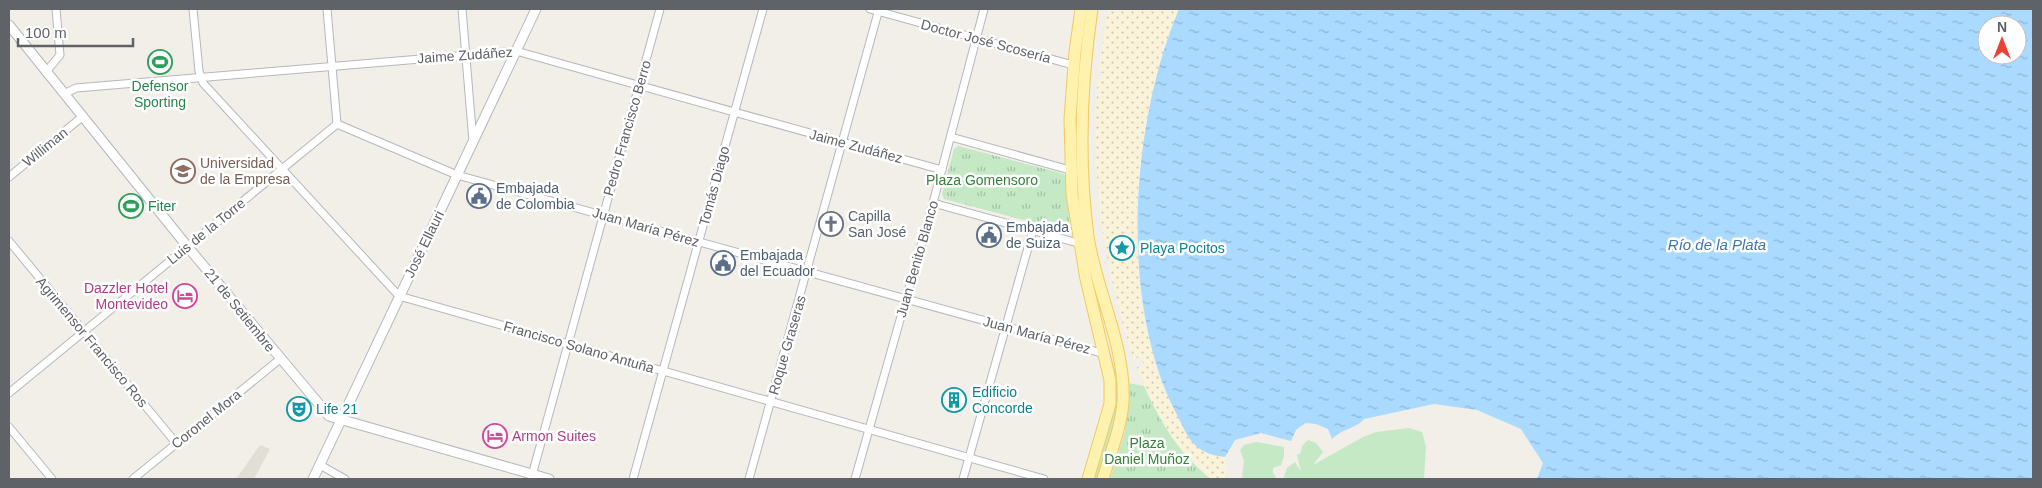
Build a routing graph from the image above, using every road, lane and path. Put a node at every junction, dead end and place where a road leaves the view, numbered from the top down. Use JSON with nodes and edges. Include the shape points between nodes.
{"nodes":[{"id":1,"x":56,"y":9,"type":"edge"},
{"id":2,"x":193,"y":9,"type":"edge"},
{"id":3,"x":328,"y":9,"type":"edge"},
{"id":4,"x":462,"y":9,"type":"edge"},
{"id":5,"x":536,"y":9,"type":"edge"},
{"id":6,"x":660,"y":9,"type":"edge"},
{"id":7,"x":763,"y":9,"type":"edge"},
{"id":8,"x":870,"y":9,"type":"edge"},
{"id":9,"x":984,"y":9,"type":"edge"},
{"id":10,"x":1081,"y":9,"type":"edge"},
{"id":11,"x":1092,"y":9,"type":"edge"},
{"id":12,"x":879,"y":10,"type":"edge"},
{"id":13,"x":9,"y":25,"type":"edge"},
{"id":14,"x":976,"y":38,"type":"junction"},
{"id":15,"x":516,"y":51,"type":"junction"},
{"id":16,"x":466,"y":54,"type":"junction"},
{"id":17,"x":1073,"y":65,"type":"junction"},
{"id":18,"x":332,"y":66,"type":"junction"},
{"id":19,"x":46,"y":72,"type":"junction"},
{"id":20,"x":200,"y":77,"type":"junction"},
{"id":21,"x":639,"y":86,"type":"junction"},
{"id":22,"x":64,"y":94,"type":"junction"},
{"id":23,"x":734,"y":112,"type":"junction"},
{"id":24,"x":82,"y":116,"type":"junction"},
{"id":25,"x":337,"y":124,"type":"junction"},
{"id":26,"x":951,"y":137,"type":"junction"},
{"id":27,"x":473,"y":142,"type":"junction"},
{"id":28,"x":844,"y":142,"type":"junction"},
{"id":29,"x":281,"y":169,"type":"junction"},
{"id":30,"x":942,"y":170,"type":"junction"},
{"id":31,"x":1070,"y":170,"type":"junction"},
{"id":32,"x":457,"y":175,"type":"junction"},
{"id":33,"x":9,"y":177,"type":"edge"},
{"id":34,"x":934,"y":203,"type":"junction"},
{"id":35,"x":603,"y":214,"type":"junction"},
{"id":36,"x":1033,"y":230,"type":"junction"},
{"id":37,"x":9,"y":241,"type":"edge"},
{"id":38,"x":699,"y":242,"type":"junction"},
{"id":39,"x":1078,"y":243,"type":"junction"},
{"id":40,"x":187,"y":246,"type":"junction"},
{"id":41,"x":808,"y":273,"type":"junction"},
{"id":42,"x":399,"y":296,"type":"junction"},
{"id":43,"x":905,"y":299,"type":"junction"},
{"id":44,"x":1006,"y":327,"type":"junction"},
{"id":45,"x":83,"y":332,"type":"junction"},
{"id":46,"x":568,"y":344,"type":"junction"},
{"id":47,"x":1106,"y":354,"type":"junction"},
{"id":48,"x":280,"y":359,"type":"junction"},
{"id":49,"x":663,"y":371,"type":"junction"},
{"id":50,"x":9,"y":393,"type":"edge"},
{"id":51,"x":771,"y":402,"type":"junction"},
{"id":52,"x":341,"y":421,"type":"junction"},
{"id":53,"x":9,"y":427,"type":"edge"},
{"id":54,"x":869,"y":430,"type":"junction"},
{"id":55,"x":176,"y":443,"type":"junction"},
{"id":56,"x":969,"y":458,"type":"junction"},
{"id":57,"x":320,"y":465,"type":"junction"},
{"id":58,"x":531,"y":477,"type":"edge"},
{"id":59,"x":52,"y":479,"type":"edge"},
{"id":60,"x":133,"y":479,"type":"edge"},
{"id":61,"x":313,"y":479,"type":"edge"},
{"id":62,"x":345,"y":479,"type":"edge"},
{"id":63,"x":549,"y":479,"type":"edge"},
{"id":64,"x":633,"y":479,"type":"edge"},
{"id":65,"x":749,"y":479,"type":"edge"},
{"id":66,"x":856,"y":479,"type":"edge"},
{"id":67,"x":963,"y":479,"type":"edge"},
{"id":68,"x":1044,"y":479,"type":"edge"},
{"id":69,"x":1088,"y":479,"type":"edge"},
{"id":70,"x":1103,"y":479,"type":"edge"}],
"edges":[{"from":1,"to":19,"type":"street","via":[[60,56]]},
{"from":2,"to":20,"type":"street"},
{"from":3,"to":18,"type":"street"},
{"from":4,"to":16,"type":"street"},
{"from":5,"to":15,"type":"street","name":"José Ellauri"},
{"from":6,"to":21,"type":"street","name":"Pedro Francisco Berro"},
{"from":7,"to":23,"type":"street","name":"Tomás Diago"},
{"from":8,"to":12,"type":"street","name":"Doctor José Scosería"},
{"from":9,"to":14,"type":"street","name":"Juan Benito Blanco"},
{"from":10,"to":17,"type":"main road"},
{"from":11,"to":70,"type":"main road","via":[[1083,94],[1082,170],[1093,260],[1121,364],[1123,396],[1120,420]]},
{"from":12,"to":14,"type":"street","name":"Doctor José Scosería"},
{"from":12,"to":28,"type":"street","name":"Roque Graseras"},
{"from":13,"to":19,"type":"street","name":"21 de Setiembre"},
{"from":14,"to":17,"type":"street","name":"Doctor José Scosería"},
{"from":14,"to":26,"type":"street","name":"Juan Benito Blanco"},
{"from":15,"to":16,"type":"street","name":"Jaime Zudáñez"},
{"from":15,"to":21,"type":"street","name":"Jaime Zudáñez"},
{"from":15,"to":27,"type":"street","name":"José Ellauri"},
{"from":16,"to":18,"type":"street","name":"Jaime Zudáñez"},
{"from":16,"to":27,"type":"street"},
{"from":17,"to":31,"type":"main road"},
{"from":18,"to":20,"type":"street","name":"Jaime Zudáñez"},
{"from":18,"to":25,"type":"street"},
{"from":19,"to":22,"type":"street","name":"21 de Setiembre"},
{"from":20,"to":22,"type":"street","name":"Jaime Zudáñez","via":[[76,88]]},
{"from":20,"to":29,"type":"street"},
{"from":21,"to":23,"type":"street","name":"Jaime Zudáñez"},
{"from":21,"to":35,"type":"street","name":"Pedro Francisco Berro"},
{"from":22,"to":24,"type":"street","name":"21 de Setiembre"},
{"from":23,"to":28,"type":"street","name":"Jaime Zudáñez"},
{"from":23,"to":38,"type":"street","name":"Tomás Diago"},
{"from":24,"to":33,"type":"street","name":"Williman"},
{"from":24,"to":40,"type":"street","name":"21 de Setiembre"},
{"from":25,"to":29,"type":"street","name":"Luis de la Torre"},
{"from":25,"to":32,"type":"street","name":"Juan María Pérez"},
{"from":26,"to":30,"type":"street","name":"Juan Benito Blanco"},
{"from":26,"to":31,"type":"street"},
{"from":27,"to":32,"type":"street","name":"José Ellauri"},
{"from":28,"to":30,"type":"street","name":"Jaime Zudáñez"},
{"from":28,"to":41,"type":"street","name":"Roque Graseras"},
{"from":29,"to":40,"type":"street","name":"Luis de la Torre"},
{"from":29,"to":42,"type":"street"},
{"from":30,"to":34,"type":"street","name":"Juan Benito Blanco"},
{"from":31,"to":39,"type":"main road"},
{"from":32,"to":35,"type":"street","name":"Juan María Pérez"},
{"from":32,"to":42,"type":"street","name":"José Ellauri"},
{"from":34,"to":36,"type":"street"},
{"from":34,"to":43,"type":"street","name":"Juan Benito Blanco"},
{"from":35,"to":38,"type":"street","name":"Juan María Pérez"},
{"from":35,"to":46,"type":"street","name":"Pedro Francisco Berro"},
{"from":36,"to":39,"type":"street"},
{"from":36,"to":44,"type":"street"},
{"from":37,"to":45,"type":"street","name":"Agrimensor Francisco Ros"},
{"from":38,"to":41,"type":"street","name":"Juan María Pérez"},
{"from":38,"to":49,"type":"street","name":"Tomás Diago"},
{"from":39,"to":47,"type":"main road"},
{"from":40,"to":45,"type":"street","name":"Luis de la Torre"},
{"from":40,"to":48,"type":"street","name":"21 de Setiembre"},
{"from":41,"to":43,"type":"street","name":"Juan María Pérez"},
{"from":41,"to":51,"type":"street","name":"Roque Graseras"},
{"from":42,"to":46,"type":"street","name":"Francisco Solano Antuña"},
{"from":42,"to":52,"type":"street","name":"José Ellauri"},
{"from":43,"to":44,"type":"street","name":"Juan María Pérez"},
{"from":43,"to":54,"type":"street","name":"Juan Benito Blanco"},
{"from":44,"to":47,"type":"street","name":"Juan María Pérez"},
{"from":44,"to":56,"type":"street"},
{"from":45,"to":50,"type":"street","name":"Luis de la Torre"},
{"from":45,"to":55,"type":"street","name":"Agrimensor Francisco Ros"},
{"from":46,"to":49,"type":"street","name":"Francisco Solano Antuña"},
{"from":46,"to":58,"type":"street","name":"Pedro Francisco Berro"},
{"from":47,"to":69,"type":"main road","via":[[1110,404]]},
{"from":48,"to":52,"type":"street","name":"21 de Setiembre","via":[[329,416]]},
{"from":48,"to":55,"type":"street","name":"Coronel Mora"},
{"from":49,"to":51,"type":"street","name":"Francisco Solano Antuña"},
{"from":49,"to":64,"type":"street","name":"Tomás Diago"},
{"from":51,"to":54,"type":"street","name":"Francisco Solano Antuña"},
{"from":51,"to":65,"type":"street","name":"Roque Graseras"},
{"from":52,"to":57,"type":"street","name":"José Ellauri"},
{"from":52,"to":58,"type":"street","name":"21 de Setiembre"},
{"from":53,"to":59,"type":"street"},
{"from":54,"to":56,"type":"street","name":"Francisco Solano Antuña"},
{"from":54,"to":66,"type":"street","name":"Juan Benito Blanco"},
{"from":55,"to":60,"type":"street","name":"Coronel Mora"},
{"from":56,"to":67,"type":"street"},
{"from":56,"to":68,"type":"street","name":"Francisco Solano Antuña"},
{"from":57,"to":61,"type":"street","name":"José Ellauri"},
{"from":57,"to":62,"type":"street"},
{"from":58,"to":63,"type":"street","name":"21 de Setiembre"}]}
